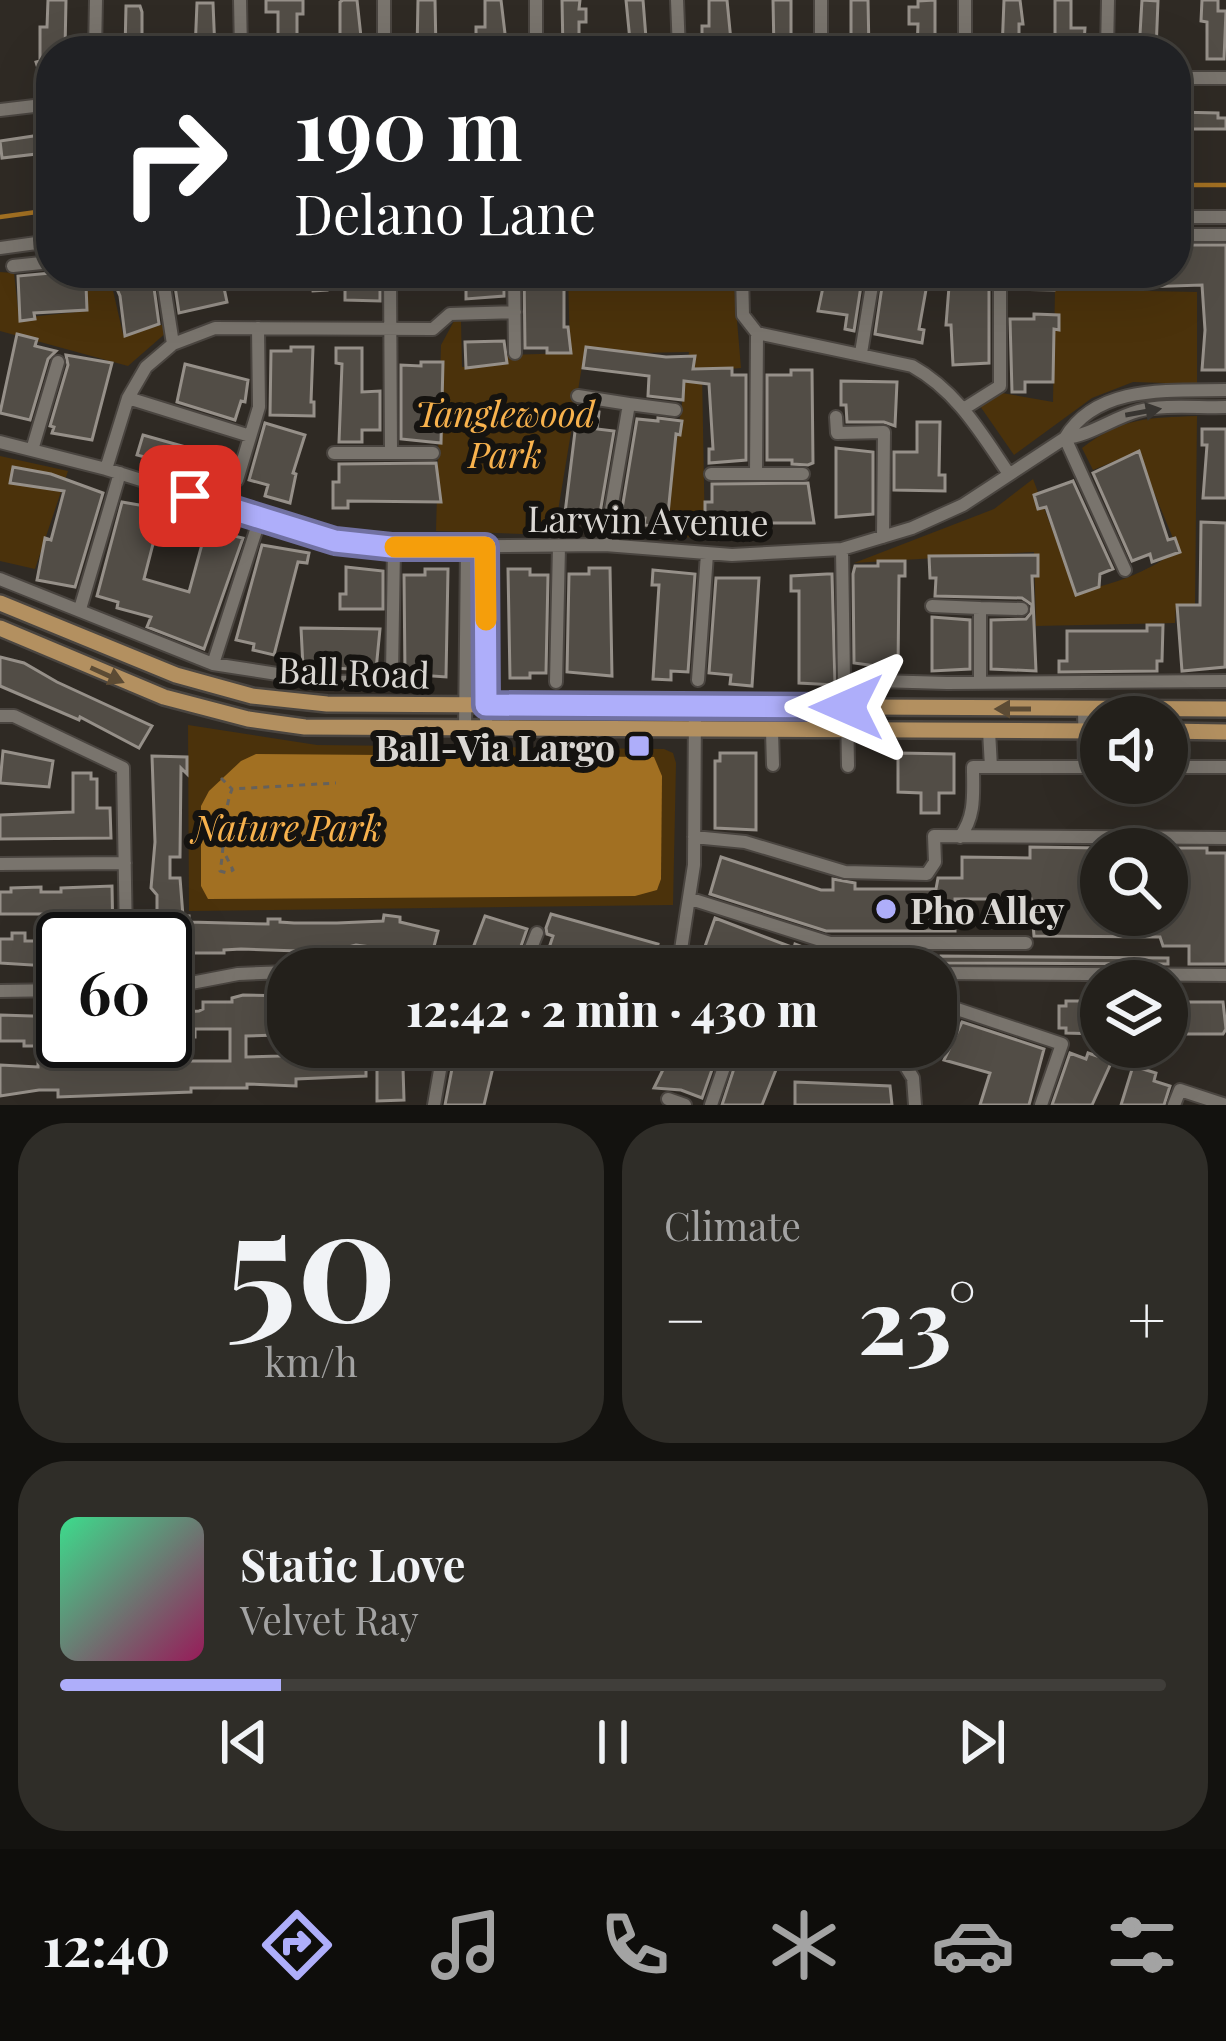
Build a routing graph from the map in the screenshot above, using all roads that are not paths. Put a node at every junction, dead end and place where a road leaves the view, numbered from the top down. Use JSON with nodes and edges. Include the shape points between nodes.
{"nodes":[{"id":1,"x":96,"y":0,"type":"edge"},
{"id":2,"x":240,"y":0,"type":"edge"},
{"id":3,"x":384,"y":0,"type":"edge"},
{"id":4,"x":536,"y":0,"type":"edge"},
{"id":5,"x":677,"y":0,"type":"edge"},
{"id":6,"x":820,"y":0,"type":"edge"},
{"id":7,"x":965,"y":0,"type":"edge"},
{"id":8,"x":1108,"y":0,"type":"edge"},
{"id":9,"x":95,"y":36,"type":"edge"},
{"id":10,"x":241,"y":36,"type":"edge"},
{"id":11,"x":384,"y":36,"type":"edge"},
{"id":12,"x":536,"y":36,"type":"edge"},
{"id":13,"x":678,"y":36,"type":"edge"},
{"id":14,"x":821,"y":36,"type":"edge"},
{"id":15,"x":965,"y":36,"type":"edge"},
{"id":16,"x":1107,"y":36,"type":"edge"},
{"id":17,"x":1191,"y":78,"type":"edge"},
{"id":18,"x":1226,"y":78,"type":"edge"},
{"id":19,"x":36,"y":106,"type":"edge"},
{"id":20,"x":0,"y":110,"type":"edge"},
{"id":21,"x":1191,"y":217,"type":"edge"},
{"id":22,"x":1226,"y":217,"type":"edge"},
{"id":23,"x":1191,"y":235,"type":"edge"},
{"id":24,"x":1226,"y":235,"type":"edge"},
{"id":25,"x":36,"y":243,"type":"edge"},
{"id":26,"x":0,"y":248,"type":"edge"},
{"id":27,"x":36,"y":264,"type":"edge"},
{"id":28,"x":13,"y":266,"type":"dead end"},
{"id":29,"x":164,"y":288,"type":"edge"},
{"id":30,"x":390,"y":288,"type":"edge"},
{"id":31,"x":514,"y":288,"type":"edge"},
{"id":32,"x":742,"y":288,"type":"edge"},
{"id":33,"x":872,"y":288,"type":"edge"},
{"id":34,"x":1000,"y":288,"type":"edge"},
{"id":35,"x":514,"y":312,"type":"junction"},
{"id":36,"x":258,"y":328,"type":"junction"},
{"id":37,"x":391,"y":329,"type":"junction"},
{"id":38,"x":757,"y":333,"type":"junction"},
{"id":39,"x":173,"y":344,"type":"junction"},
{"id":40,"x":515,"y":353,"type":"dead end"},
{"id":41,"x":861,"y":353,"type":"junction"},
{"id":42,"x":58,"y":362,"type":"dead end"},
{"id":43,"x":1226,"y":390,"type":"edge"},
{"id":44,"x":578,"y":396,"type":"dead end"},
{"id":45,"x":128,"y":398,"type":"junction"},
{"id":46,"x":629,"y":404,"type":"junction"},
{"id":47,"x":1226,"y":407,"type":"edge"},
{"id":48,"x":965,"y":408,"type":"junction"},
{"id":49,"x":675,"y":410,"type":"dead end"},
{"id":50,"x":836,"y":417,"type":"dead end"},
{"id":51,"x":250,"y":436,"type":"junction"},
{"id":52,"x":1065,"y":438,"type":"junction"},
{"id":53,"x":0,"y":442,"type":"edge"},
{"id":54,"x":32,"y":450,"type":"junction"},
{"id":55,"x":334,"y":453,"type":"dead end"},
{"id":56,"x":391,"y":453,"type":"junction"},
{"id":57,"x":434,"y":453,"type":"dead end"},
{"id":58,"x":113,"y":471,"type":"junction"},
{"id":59,"x":711,"y":474,"type":"dead end"},
{"id":60,"x":756,"y":474,"type":"junction"},
{"id":61,"x":803,"y":474,"type":"dead end"},
{"id":62,"x":1010,"y":474,"type":"junction"},
{"id":63,"x":237,"y":480,"type":"dead end"},
{"id":64,"x":260,"y":518,"type":"junction"},
{"id":65,"x":883,"y":537,"type":"junction"},
{"id":66,"x":605,"y":545,"type":"junction"},
{"id":67,"x":559,"y":546,"type":"junction"},
{"id":68,"x":394,"y":547,"type":"junction"},
{"id":69,"x":467,"y":547,"type":"junction"},
{"id":70,"x":485,"y":547,"type":"junction"},
{"id":71,"x":842,"y":549,"type":"junction"},
{"id":72,"x":707,"y":554,"type":"junction"},
{"id":73,"x":1125,"y":570,"type":"dead end"},
{"id":74,"x":0,"y":579,"type":"edge"},
{"id":75,"x":0,"y":603,"type":"edge"},
{"id":76,"x":932,"y":606,"type":"dead end"},
{"id":77,"x":980,"y":608,"type":"junction"},
{"id":78,"x":1022,"y":608,"type":"dead end"},
{"id":79,"x":80,"y":609,"type":"junction"},
{"id":80,"x":0,"y":628,"type":"edge"},
{"id":81,"x":213,"y":664,"type":"junction"},
{"id":82,"x":698,"y":680,"type":"dead end"},
{"id":83,"x":1226,"y":681,"type":"edge"},
{"id":84,"x":556,"y":682,"type":"dead end"},
{"id":85,"x":203,"y":683,"type":"junction"},
{"id":86,"x":980,"y":683,"type":"junction"},
{"id":87,"x":466,"y":705,"type":"junction"},
{"id":88,"x":486,"y":705,"type":"junction"},
{"id":89,"x":695,"y":706,"type":"junction"},
{"id":90,"x":196,"y":707,"type":"junction"},
{"id":91,"x":847,"y":707,"type":"junction"},
{"id":92,"x":1080,"y":709,"type":"edge"},
{"id":93,"x":1188,"y":710,"type":"edge"},
{"id":94,"x":1226,"y":710,"type":"edge"},
{"id":95,"x":0,"y":716,"type":"edge"},
{"id":96,"x":465,"y":729,"type":"junction"},
{"id":97,"x":486,"y":729,"type":"junction"},
{"id":98,"x":694,"y":730,"type":"junction"},
{"id":99,"x":772,"y":731,"type":"junction"},
{"id":100,"x":848,"y":731,"type":"junction"},
{"id":101,"x":989,"y":731,"type":"junction"},
{"id":102,"x":1080,"y":731,"type":"edge"},
{"id":103,"x":1188,"y":731,"type":"edge"},
{"id":104,"x":1226,"y":732,"type":"edge"},
{"id":105,"x":773,"y":765,"type":"dead end"},
{"id":106,"x":848,"y":766,"type":"dead end"},
{"id":107,"x":991,"y":767,"type":"junction"},
{"id":108,"x":1080,"y":767,"type":"edge"},
{"id":109,"x":1188,"y":767,"type":"edge"},
{"id":110,"x":1226,"y":767,"type":"edge"},
{"id":111,"x":694,"y":837,"type":"junction"},
{"id":112,"x":960,"y":837,"type":"junction"},
{"id":113,"x":1226,"y":838,"type":"edge"},
{"id":114,"x":125,"y":863,"type":"junction"},
{"id":115,"x":0,"y":864,"type":"edge"},
{"id":116,"x":691,"y":899,"type":"junction"},
{"id":117,"x":126,"y":912,"type":"edge"},
{"id":118,"x":537,"y":933,"type":"dead end"},
{"id":119,"x":1026,"y":943,"type":"dead end"},
{"id":120,"x":531,"y":948,"type":"edge"},
{"id":121,"x":682,"y":948,"type":"edge"},
{"id":122,"x":267,"y":972,"type":"edge"},
{"id":123,"x":957,"y":974,"type":"edge"},
{"id":124,"x":1226,"y":975,"type":"edge"},
{"id":125,"x":192,"y":983,"type":"edge"},
{"id":126,"x":36,"y":990,"type":"edge"},
{"id":127,"x":0,"y":991,"type":"edge"},
{"id":128,"x":957,"y":1008,"type":"edge"},
{"id":129,"x":440,"y":1068,"type":"edge"},
{"id":130,"x":724,"y":1068,"type":"edge"},
{"id":131,"x":908,"y":1068,"type":"edge"},
{"id":132,"x":668,"y":1100,"type":"dead end"},
{"id":133,"x":434,"y":1105,"type":"edge"},
{"id":134,"x":685,"y":1105,"type":"edge"},
{"id":135,"x":711,"y":1105,"type":"edge"},
{"id":136,"x":915,"y":1105,"type":"edge"},
{"id":137,"x":1041,"y":1105,"type":"edge"},
{"id":138,"x":1174,"y":1105,"type":"edge"},
{"id":139,"x":1226,"y":1105,"type":"edge"}],
"edges":[{"from":1,"to":9,"type":"street"},
{"from":2,"to":10,"type":"street"},
{"from":3,"to":11,"type":"street"},
{"from":4,"to":12,"type":"street"},
{"from":5,"to":13,"type":"street"},
{"from":6,"to":14,"type":"street"},
{"from":7,"to":15,"type":"street"},
{"from":8,"to":16,"type":"street"},
{"from":17,"to":18,"type":"street"},
{"from":19,"to":20,"type":"street"},
{"from":21,"to":22,"type":"street"},
{"from":23,"to":24,"type":"street"},
{"from":25,"to":26,"type":"street"},
{"from":27,"to":28,"type":"street"},
{"from":29,"to":39,"type":"street"},
{"from":30,"to":37,"type":"street"},
{"from":31,"to":35,"type":"street"},
{"from":32,"to":38,"type":"street","via":[[743,315]]},
{"from":33,"to":41,"type":"street"},
{"from":34,"to":48,"type":"street","via":[[1000,386]]},
{"from":35,"to":37,"type":"street","via":[[450,314],[433,329]]},
{"from":35,"to":40,"type":"street"},
{"from":36,"to":37,"type":"street"},
{"from":36,"to":39,"type":"street","via":[[215,328]]},
{"from":36,"to":51,"type":"street","via":[[259,407]]},
{"from":37,"to":56,"type":"street"},
{"from":38,"to":41,"type":"street"},
{"from":38,"to":60,"type":"street"},
{"from":39,"to":45,"type":"street","via":[[146,367]]},
{"from":41,"to":48,"type":"street","via":[[912,366]]},
{"from":42,"to":54,"type":"street"},
{"from":43,"to":52,"type":"street","name":"Larwin Avenue","via":[[1142,392],[1076,420]]},
{"from":44,"to":46,"type":"street"},
{"from":45,"to":51,"type":"street"},
{"from":45,"to":58,"type":"street"},
{"from":46,"to":49,"type":"street"},
{"from":46,"to":66,"type":"street"},
{"from":52,"to":47,"type":"street","name":"Larwin Avenue","one_way":true,"via":[[1143,409]]},
{"from":48,"to":62,"type":"street"},
{"from":50,"to":65,"type":"street","via":[[837,433],[884,432]]},
{"from":51,"to":63,"type":"street"},
{"from":52,"to":62,"type":"street","name":"Larwin Avenue"},
{"from":52,"to":73,"type":"street"},
{"from":53,"to":54,"type":"street","name":"Larwin Avenue"},
{"from":54,"to":58,"type":"street","name":"Larwin Avenue"},
{"from":55,"to":56,"type":"street"},
{"from":56,"to":57,"type":"street"},
{"from":58,"to":64,"type":"street","name":"Larwin Avenue"},
{"from":58,"to":79,"type":"street"},
{"from":59,"to":60,"type":"street"},
{"from":60,"to":61,"type":"street"},
{"from":62,"to":65,"type":"street","name":"Larwin Avenue","via":[[963,505]]},
{"from":64,"to":68,"type":"street","name":"Larwin Avenue","via":[[335,541]]},
{"from":64,"to":81,"type":"street"},
{"from":65,"to":71,"type":"street","name":"Larwin Avenue"},
{"from":66,"to":67,"type":"street","name":"Larwin Avenue"},
{"from":66,"to":72,"type":"street","name":"Larwin Avenue"},
{"from":67,"to":70,"type":"street","name":"Larwin Avenue"},
{"from":67,"to":84,"type":"street"},
{"from":68,"to":69,"type":"street","name":"Larwin Avenue"},
{"from":68,"to":81,"type":"street","via":[[386,681],[329,682]]},
{"from":69,"to":70,"type":"street","name":"Larwin Avenue"},
{"from":69,"to":87,"type":"street"},
{"from":70,"to":88,"type":"street"},
{"from":71,"to":72,"type":"street","name":"Larwin Avenue"},
{"from":71,"to":86,"type":"street","via":[[844,680]]},
{"from":72,"to":82,"type":"street"},
{"from":74,"to":79,"type":"street"},
{"from":75,"to":85,"type":"main road","name":"Ball Road"},
{"from":76,"to":77,"type":"street"},
{"from":77,"to":78,"type":"street"},
{"from":77,"to":86,"type":"street"},
{"from":79,"to":81,"type":"street"},
{"from":80,"to":90,"type":"main road","name":"Ball Road","one_way":true},
{"from":83,"to":86,"type":"street"},
{"from":85,"to":87,"type":"main road","name":"Ball Road","via":[[327,704]]},
{"from":85,"to":90,"type":"main road"},
{"from":87,"to":88,"type":"main road","name":"Ball Road"},
{"from":87,"to":96,"type":"street"},
{"from":88,"to":89,"type":"main road","name":"Ball Road"},
{"from":88,"to":97,"type":"street"},
{"from":89,"to":91,"type":"main road","name":"Ball Road"},
{"from":89,"to":98,"type":"street"},
{"from":90,"to":96,"type":"main road","name":"Ball Road","via":[[305,727]]},
{"from":92,"to":91,"type":"main road","name":"Ball Road","one_way":true},
{"from":91,"to":100,"type":"street"},
{"from":93,"to":94,"type":"main road","name":"Ball Road"},
{"from":95,"to":114,"type":"street","via":[[123,768]]},
{"from":96,"to":97,"type":"main road","name":"Ball Road"},
{"from":97,"to":98,"type":"main road","name":"Ball Road"},
{"from":98,"to":99,"type":"main road","name":"Ball Road"},
{"from":98,"to":111,"type":"street"},
{"from":99,"to":100,"type":"main road","name":"Ball Road"},
{"from":99,"to":105,"type":"street"},
{"from":100,"to":101,"type":"main road","name":"Ball Road"},
{"from":100,"to":106,"type":"street"},
{"from":101,"to":102,"type":"main road","name":"Ball Road"},
{"from":101,"to":107,"type":"street"},
{"from":103,"to":104,"type":"main road"},
{"from":107,"to":108,"type":"street"},
{"from":107,"to":112,"type":"street","via":[[973,767],[974,808]]},
{"from":109,"to":110,"type":"street"},
{"from":111,"to":112,"type":"street","via":[[745,842],[844,872],[928,874],[934,836]]},
{"from":111,"to":116,"type":"street"},
{"from":112,"to":113,"type":"street"},
{"from":114,"to":115,"type":"street"},
{"from":114,"to":117,"type":"street"},
{"from":116,"to":119,"type":"street","via":[[830,943]]},
{"from":116,"to":121,"type":"street"},
{"from":118,"to":120,"type":"street"},
{"from":122,"to":125,"type":"street"},
{"from":123,"to":124,"type":"street"},
{"from":126,"to":127,"type":"street"},
{"from":128,"to":137,"type":"street","via":[[1062,1044]]},
{"from":129,"to":133,"type":"street"},
{"from":130,"to":135,"type":"street"},
{"from":131,"to":136,"type":"street"},
{"from":132,"to":134,"type":"street"},
{"from":138,"to":139,"type":"street","via":[[1180,1090]]}]}
